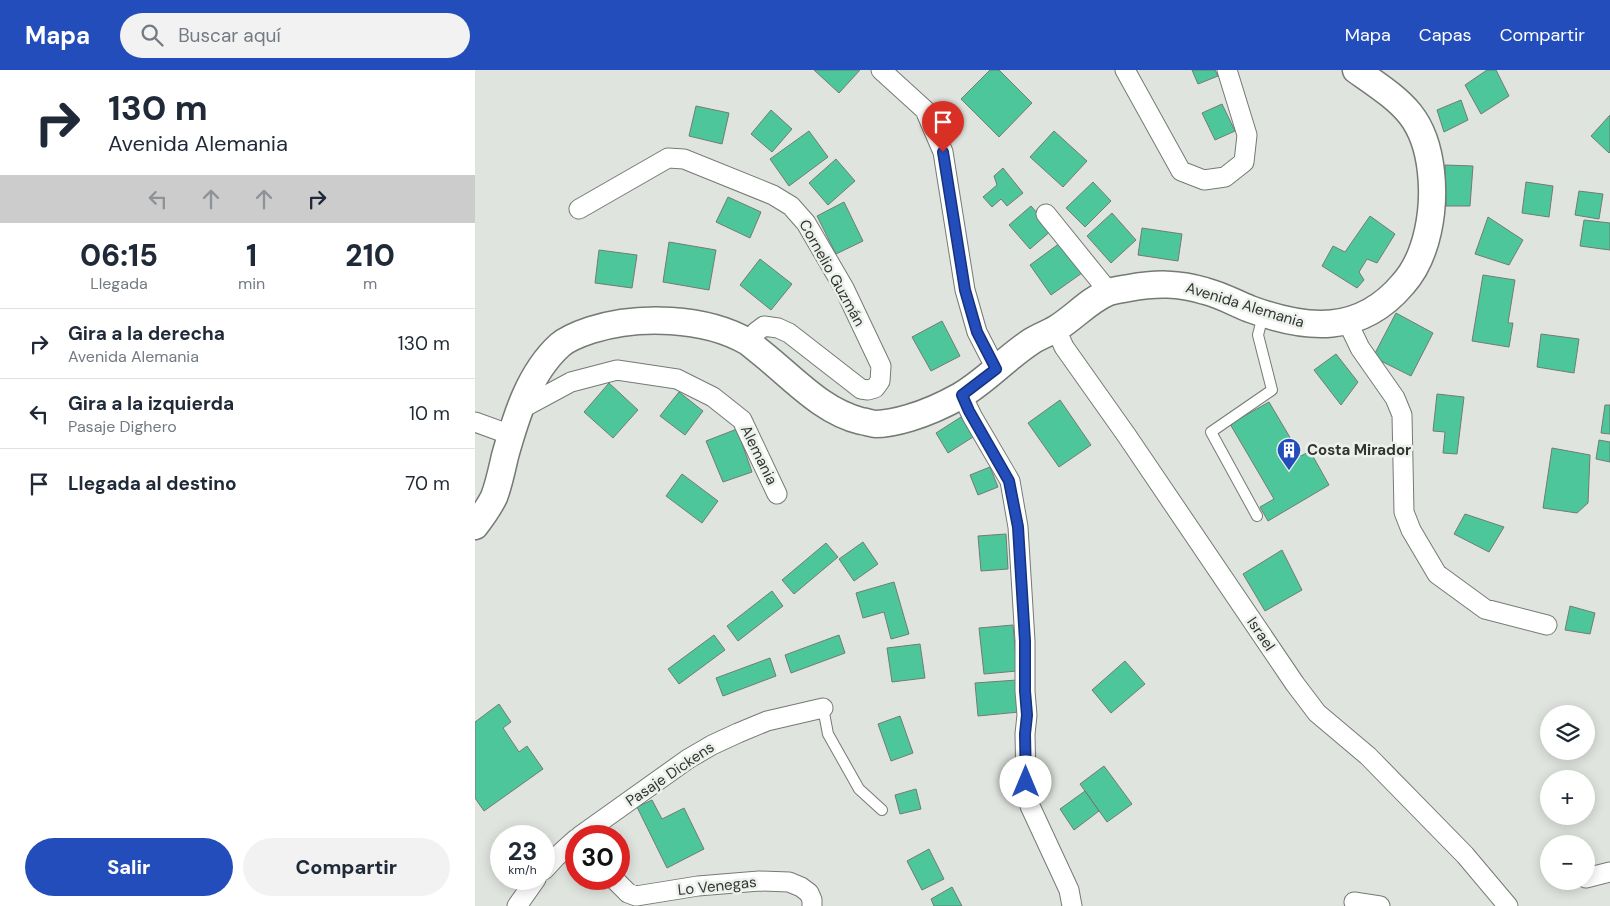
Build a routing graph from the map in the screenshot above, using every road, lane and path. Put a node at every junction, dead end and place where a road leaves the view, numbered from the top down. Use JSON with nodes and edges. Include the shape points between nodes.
{"nodes":[{"id":1,"x":881,"y":70,"type":"edge"},
{"id":2,"x":1125,"y":70,"type":"edge"},
{"id":3,"x":1227,"y":70,"type":"edge"},
{"id":4,"x":1356,"y":70,"type":"edge"},
{"id":5,"x":579,"y":209,"type":"dead end"},
{"id":6,"x":1046,"y":214,"type":"dead end"},
{"id":7,"x":1109,"y":292,"type":"junction"},
{"id":8,"x":1264,"y":314,"type":"junction"},
{"id":9,"x":1347,"y":321,"type":"junction"},
{"id":10,"x":1057,"y":328,"type":"junction"},
{"id":11,"x":748,"y":343,"type":"junction"},
{"id":12,"x":996,"y":369,"type":"junction"},
{"id":13,"x":962,"y":395,"type":"junction"},
{"id":14,"x":519,"y":410,"type":"junction"},
{"id":15,"x":475,"y":422,"type":"edge"},
{"id":16,"x":511,"y":435,"type":"junction"},
{"id":17,"x":777,"y":494,"type":"dead end"},
{"id":18,"x":1257,"y":516,"type":"dead end"},
{"id":19,"x":475,"y":526,"type":"edge"},
{"id":20,"x":1547,"y":625,"type":"dead end"},
{"id":21,"x":823,"y":708,"type":"joint"},
{"id":22,"x":882,"y":810,"type":"dead end"},
{"id":23,"x":595,"y":825,"type":"edge"},
{"id":24,"x":565,"y":848,"type":"edge"},
{"id":25,"x":555,"y":857,"type":"edge"},
{"id":26,"x":1610,"y":872,"type":"edge"},
{"id":27,"x":1595,"y":876,"type":"edge"},
{"id":28,"x":528,"y":890,"type":"edge"},
{"id":29,"x":624,"y":890,"type":"edge"},
{"id":30,"x":1354,"y":902,"type":"dead end"},
{"id":31,"x":517,"y":906,"type":"edge"},
{"id":32,"x":812,"y":906,"type":"edge"},
{"id":33,"x":1072,"y":906,"type":"edge"},
{"id":34,"x":1381,"y":906,"type":"edge"},
{"id":35,"x":1508,"y":906,"type":"edge"}],
"edges":[{"from":1,"to":12,"type":"street","via":[[925,110],[943,152],[965,290],[977,332]]},
{"from":2,"to":3,"type":"street","via":[[1181,171],[1204,180],[1225,177],[1244,162],[1247,135]]},
{"from":4,"to":9,"type":"main road","name":"Avenida Alemania","via":[[1396,99],[1421,128],[1432,184],[1426,238],[1408,279],[1385,303]]},
{"from":5,"to":11,"type":"street","name":"Cornelio Guzmán","via":[[668,158],[684,159],[773,195],[791,206],[806,223],[844,288],[881,366],[880,381],[872,389],[861,389],[789,333],[777,328],[764,326]]},
{"from":6,"to":7,"type":"street"},
{"from":7,"to":8,"type":"main road","name":"Avenida Alemania","via":[[1155,284],[1182,286],[1211,293]]},
{"from":7,"to":10,"type":"main road","name":"Avenida Alemania"},
{"from":8,"to":9,"type":"main road","name":"Avenida Alemania","via":[[1310,325]]},
{"from":8,"to":18,"type":"lane","via":[[1258,335],[1272,390],[1211,432]]},
{"from":9,"to":20,"type":"street","via":[[1359,348],[1395,398],[1402,414],[1404,512],[1437,574],[1485,609]]},
{"from":10,"to":12,"type":"main road","name":"Avenida Alemania","via":[[1034,340]]},
{"from":10,"to":35,"type":"street","name":"Israel","via":[[1064,347],[1317,713],[1368,756],[1465,855]]},
{"from":11,"to":13,"type":"main road","name":"Avenida Alemania","via":[[811,396],[845,417],[874,424],[901,420]]},
{"from":11,"to":14,"type":"main road","name":"Avenida Alemania","via":[[724,331],[663,321],[613,324],[589,331],[562,343],[542,367]]},
{"from":12,"to":13,"type":"main road","name":"Avenida Alemania"},
{"from":13,"to":33,"type":"street","via":[[1009,481],[1018,527],[1025,641],[1026,782],[1030,806],[1069,890]]},
{"from":14,"to":16,"type":"main road","name":"Avenida Alemania"},
{"from":14,"to":17,"type":"street","name":"Alemania","via":[[571,382],[617,370],[677,379],[713,397],[742,420]]},
{"from":15,"to":16,"type":"street"},
{"from":16,"to":19,"type":"main road","name":"Avenida Alemania","via":[[495,496]]},
{"from":21,"to":22,"type":"lane","via":[[828,734],[859,789]]},
{"from":21,"to":23,"type":"street","name":"Pasaje Dickens","via":[[767,721],[712,745]]},
{"from":24,"to":25,"type":"street"},
{"from":26,"to":27,"type":"street"},
{"from":28,"to":31,"type":"street"},
{"from":29,"to":32,"type":"street","name":"Lo Venegas","via":[[636,896],[699,886],[789,882],[809,893]]},
{"from":30,"to":34,"type":"street"}]}
